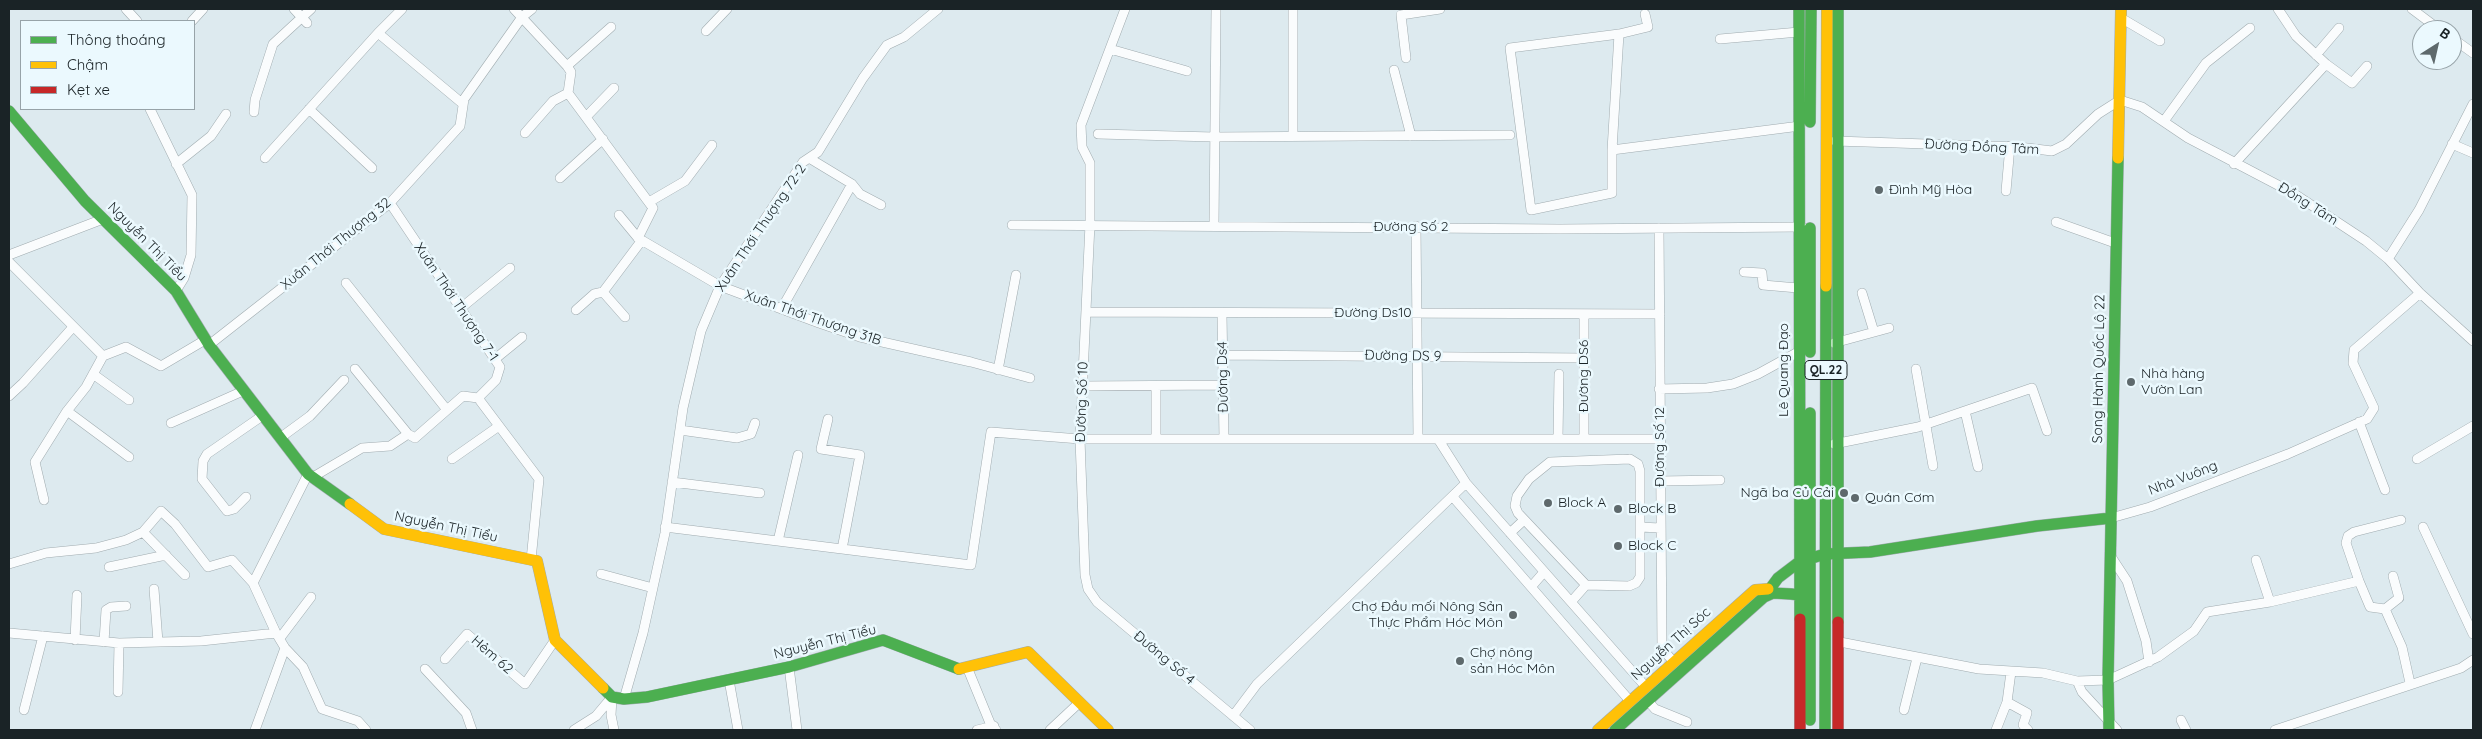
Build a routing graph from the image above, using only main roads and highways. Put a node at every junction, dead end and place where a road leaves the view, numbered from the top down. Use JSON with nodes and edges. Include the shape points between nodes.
{"nodes":[{"id":1,"x":1799,"y":9,"type":"edge"},
{"id":2,"x":1811,"y":9,"type":"edge"},
{"id":3,"x":1827,"y":9,"type":"edge"},
{"id":4,"x":1838,"y":9,"type":"edge"},
{"id":5,"x":2121,"y":13,"type":"edge"},
{"id":6,"x":9,"y":111,"type":"edge"},
{"id":7,"x":1833,"y":141,"type":"junction"},
{"id":8,"x":1805,"y":227,"type":"junction"},
{"id":9,"x":2111,"y":518,"type":"junction"},
{"id":10,"x":1839,"y":553,"type":"junction"},
{"id":11,"x":1825,"y":554,"type":"junction"},
{"id":12,"x":1810,"y":558,"type":"junction"},
{"id":13,"x":1798,"y":562,"type":"junction"},
{"id":14,"x":1766,"y":593,"type":"junction"},
{"id":15,"x":1799,"y":595,"type":"junction"},
{"id":16,"x":1810,"y":603,"type":"junction"},
{"id":17,"x":2111,"y":727,"type":"edge"},
{"id":18,"x":1108,"y":730,"type":"edge"},
{"id":19,"x":1598,"y":730,"type":"edge"},
{"id":20,"x":1616,"y":730,"type":"edge"},
{"id":21,"x":1800,"y":730,"type":"edge"},
{"id":22,"x":1810,"y":730,"type":"edge"},
{"id":23,"x":1825,"y":730,"type":"edge"},
{"id":24,"x":1838,"y":730,"type":"edge"}],
"edges":[{"from":1,"to":8,"type":"main road","name":"Lê Quang Đạo","number":"QL.22"},
{"from":2,"to":8,"type":"main road","name":"Lê Quang Đạo","number":"QL.22"},
{"from":3,"to":7,"type":"main road","number":"QL.22"},
{"from":4,"to":7,"type":"main road","number":"QL.22"},
{"from":5,"to":9,"type":"main road","name":"Song Hành Quốc Lộ 22"},
{"from":6,"to":18,"type":"main road","name":"Nguyễn Thị Tiểu","via":[[85,201],[176,291],[207,342],[311,476],[384,529],[537,561],[555,640],[612,697],[648,697],[729,680],[789,667],[883,640],[959,669],[1028,652]]},
{"from":7,"to":10,"type":"main road","number":"QL.22","via":[[1839,342]]},
{"from":7,"to":11,"type":"main road","number":"QL.22","via":[[1826,345]]},
{"from":8,"to":12,"type":"main road","name":"Lê Quang Đạo","number":"QL.22"},
{"from":8,"to":13,"type":"main road","name":"Lê Quang Đạo","number":"QL.22","via":[[1798,288]]},
{"from":9,"to":10,"type":"main road","name":"Nhà Vuông","via":[[1870,552]]},
{"from":9,"to":17,"type":"main road","name":"Song Hành Quốc Lộ 22","via":[[2108,680]]},
{"from":10,"to":11,"type":"main road","name":"Nguyễn Thị Sóc"},
{"from":10,"to":24,"type":"main road","number":"QL.22"},
{"from":11,"to":12,"type":"main road","name":"Nguyễn Thị Sóc"},
{"from":11,"to":23,"type":"main road","number":"QL.22"},
{"from":12,"to":13,"type":"main road","name":"Nguyễn Thị Sóc"},
{"from":12,"to":16,"type":"main road","name":"Lê Quang Đạo","number":"QL.22"},
{"from":13,"to":14,"type":"main road","name":"Nguyễn Thị Sóc"},
{"from":13,"to":15,"type":"main road","name":"Lê Quang Đạo","number":"QL.22"},
{"from":14,"to":15,"type":"main road"},
{"from":14,"to":19,"type":"main road","name":"Nguyễn Thị Sóc","via":[[1755,590]]},
{"from":14,"to":20,"type":"main road","name":"Nguyễn Thị Sóc"},
{"from":15,"to":16,"type":"main road"},
{"from":15,"to":21,"type":"main road","name":"Lê Quang Đạo","number":"QL.22"},
{"from":16,"to":22,"type":"main road","name":"Lê Quang Đạo","number":"QL.22"}]}
